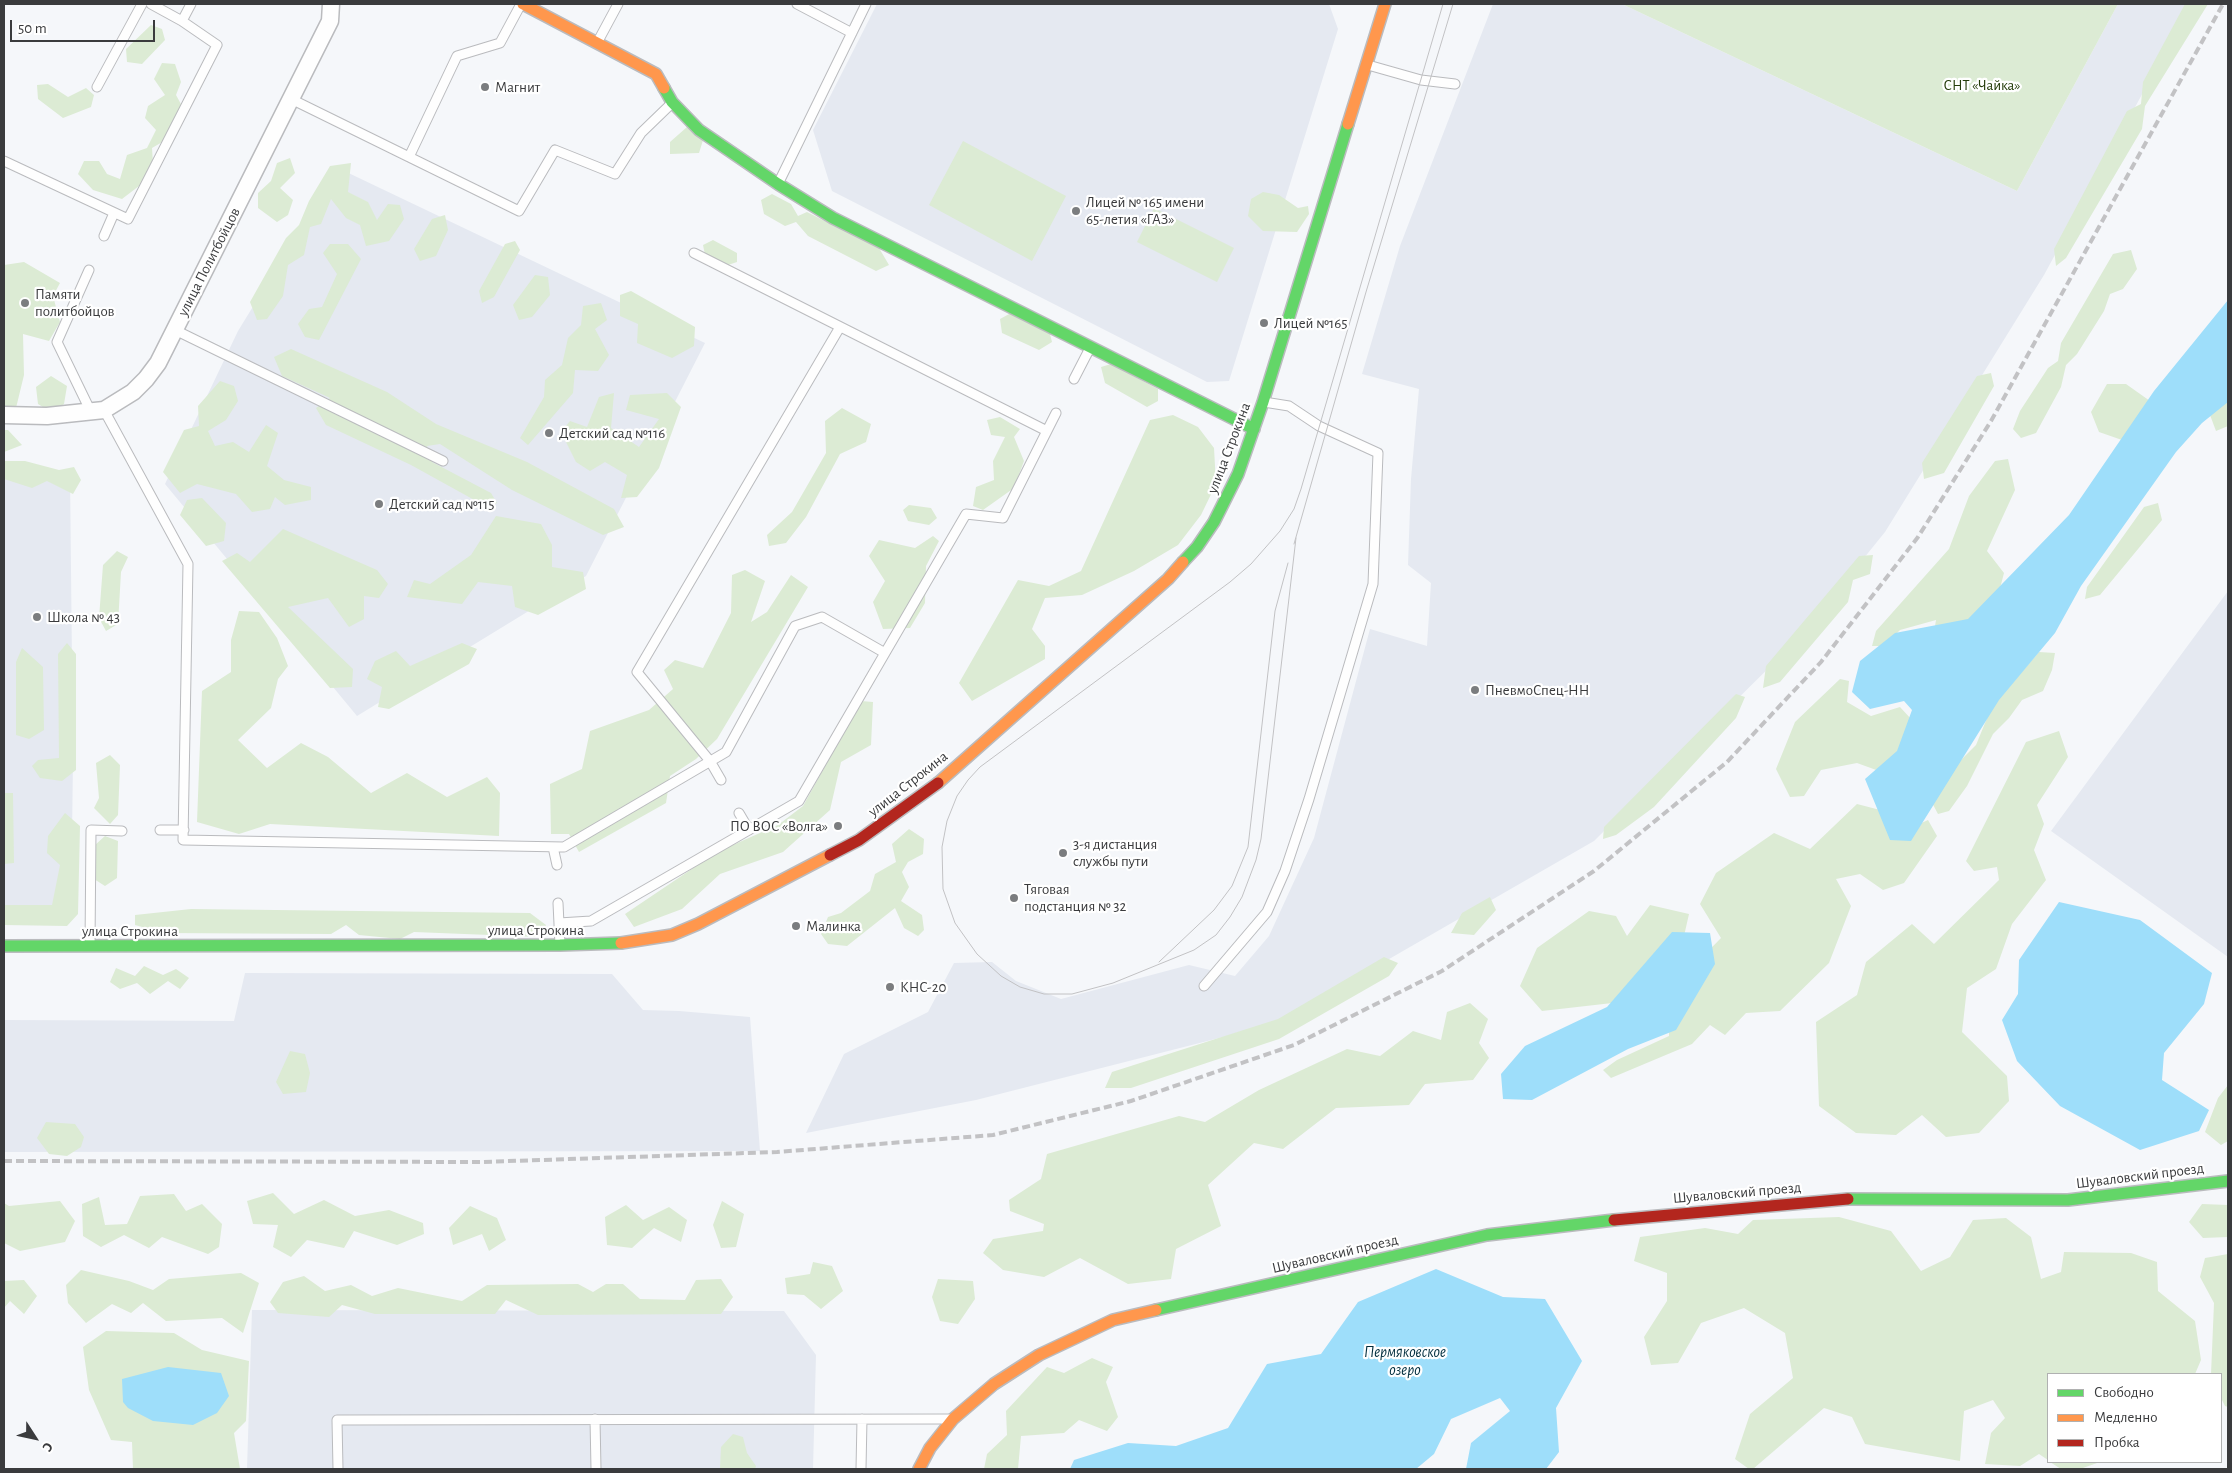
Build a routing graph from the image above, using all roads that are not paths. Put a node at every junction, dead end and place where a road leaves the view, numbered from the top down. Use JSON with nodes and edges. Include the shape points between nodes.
{"nodes":[{"id":1,"x":142,"y":4,"type":"edge"},
{"id":2,"x":152,"y":4,"type":"edge"},
{"id":3,"x":191,"y":4,"type":"edge"},
{"id":4,"x":331,"y":4,"type":"edge"},
{"id":5,"x":522,"y":4,"type":"edge"},
{"id":6,"x":618,"y":4,"type":"edge"},
{"id":7,"x":796,"y":4,"type":"edge"},
{"id":8,"x":866,"y":4,"type":"edge"},
{"id":9,"x":1384,"y":4,"type":"edge"},
{"id":10,"x":182,"y":21,"type":"junction"},
{"id":11,"x":852,"y":33,"type":"junction"},
{"id":12,"x":597,"y":43,"type":"junction"},
{"id":13,"x":1366,"y":64,"type":"junction"},
{"id":14,"x":1455,"y":84,"type":"dead end"},
{"id":15,"x":97,"y":87,"type":"dead end"},
{"id":16,"x":291,"y":99,"type":"junction"},
{"id":17,"x":672,"y":102,"type":"junction"},
{"id":18,"x":409,"y":157,"type":"junction"},
{"id":19,"x":4,"y":161,"type":"edge"},
{"id":20,"x":778,"y":184,"type":"junction"},
{"id":21,"x":114,"y":213,"type":"junction"},
{"id":22,"x":104,"y":236,"type":"dead end"},
{"id":23,"x":694,"y":253,"type":"dead end"},
{"id":24,"x":89,"y":270,"type":"dead end"},
{"id":25,"x":840,"y":327,"type":"junction"},
{"id":26,"x":175,"y":330,"type":"junction"},
{"id":27,"x":1090,"y":347,"type":"junction"},
{"id":28,"x":1074,"y":379,"type":"dead end"},
{"id":29,"x":1263,"y":402,"type":"junction"},
{"id":30,"x":98,"y":411,"type":"junction"},
{"id":31,"x":1056,"y":413,"type":"dead end"},
{"id":32,"x":4,"y":415,"type":"edge"},
{"id":33,"x":1254,"y":429,"type":"junction"},
{"id":34,"x":1047,"y":431,"type":"junction"},
{"id":35,"x":442,"y":461,"type":"dead end"},
{"id":36,"x":885,"y":654,"type":"junction"},
{"id":37,"x":710,"y":761,"type":"junction"},
{"id":38,"x":721,"y":780,"type":"dead end"},
{"id":39,"x":740,"y":813,"type":"dead end"},
{"id":40,"x":122,"y":830,"type":"dead end"},
{"id":41,"x":160,"y":830,"type":"dead end"},
{"id":42,"x":184,"y":830,"type":"junction"},
{"id":43,"x":749,"y":830,"type":"junction"},
{"id":44,"x":553,"y":847,"type":"junction"},
{"id":45,"x":557,"y":865,"type":"dead end"},
{"id":46,"x":558,"y":902,"type":"dead end"},
{"id":47,"x":559,"y":923,"type":"junction"},
{"id":48,"x":560,"y":945,"type":"junction"},
{"id":49,"x":4,"y":946,"type":"edge"},
{"id":50,"x":90,"y":946,"type":"junction"},
{"id":51,"x":1204,"y":986,"type":"dead end"},
{"id":52,"x":2228,"y":1181,"type":"edge"},
{"id":53,"x":595,"y":1419,"type":"junction"},
{"id":54,"x":862,"y":1419,"type":"junction"},
{"id":55,"x":953,"y":1419,"type":"junction"},
{"id":56,"x":338,"y":1469,"type":"edge"},
{"id":57,"x":596,"y":1469,"type":"edge"},
{"id":58,"x":861,"y":1469,"type":"edge"},
{"id":59,"x":919,"y":1469,"type":"edge"}],
"edges":[{"from":1,"to":15,"type":"lane"},
{"from":2,"to":10,"type":"lane"},
{"from":3,"to":10,"type":"lane"},
{"from":4,"to":16,"type":"street","name":"улица Политбойцов","via":[[330,21]]},
{"from":5,"to":12,"type":"street"},
{"from":5,"to":18,"type":"lane","via":[[500,43],[457,56]]},
{"from":6,"to":12,"type":"lane"},
{"from":7,"to":11,"type":"lane"},
{"from":8,"to":11,"type":"lane"},
{"from":9,"to":13,"type":"street","name":"улица Строкина"},
{"from":10,"to":21,"type":"lane","via":[[216,45],[128,220]]},
{"from":11,"to":20,"type":"lane"},
{"from":12,"to":17,"type":"street","via":[[656,74]]},
{"from":13,"to":14,"type":"lane","via":[[1421,80]]},
{"from":13,"to":29,"type":"street","name":"улица Строкина"},
{"from":16,"to":18,"type":"lane"},
{"from":16,"to":26,"type":"street","name":"улица Политбойцов"},
{"from":17,"to":18,"type":"lane","via":[[642,133],[615,174],[555,150],[519,211]]},
{"from":17,"to":20,"type":"street","via":[[699,130]]},
{"from":19,"to":21,"type":"lane"},
{"from":20,"to":27,"type":"street","via":[[833,218]]},
{"from":21,"to":22,"type":"lane"},
{"from":23,"to":25,"type":"lane"},
{"from":24,"to":30,"type":"lane","via":[[58,342]]},
{"from":25,"to":34,"type":"lane"},
{"from":25,"to":37,"type":"lane","via":[[637,672]]},
{"from":26,"to":30,"type":"street","name":"улица Политбойцов","via":[[146,379],[133,392]]},
{"from":26,"to":35,"type":"lane"},
{"from":27,"to":28,"type":"lane"},
{"from":27,"to":33,"type":"street"},
{"from":29,"to":33,"type":"street","name":"улица Строкина"},
{"from":29,"to":51,"type":"lane","via":[[1289,406],[1319,426],[1378,453],[1373,584],[1309,799],[1268,912]]},
{"from":30,"to":32,"type":"street","name":"улица Политбойцов","via":[[47,416]]},
{"from":30,"to":42,"type":"lane","via":[[188,564]]},
{"from":31,"to":34,"type":"lane"},
{"from":33,"to":48,"type":"street","name":"улица Строкина","via":[[1228,498],[1205,534],[1168,579],[929,791],[859,840],[672,935],[611,944]]},
{"from":34,"to":36,"type":"lane","via":[[1003,518],[966,514]]},
{"from":36,"to":37,"type":"lane","via":[[822,617],[795,626],[726,752]]},
{"from":36,"to":43,"type":"lane","via":[[799,801]]},
{"from":37,"to":38,"type":"lane"},
{"from":37,"to":44,"type":"lane","via":[[564,847]]},
{"from":39,"to":43,"type":"lane"},
{"from":40,"to":50,"type":"lane","via":[[91,830]]},
{"from":41,"to":42,"type":"lane"},
{"from":42,"to":44,"type":"lane","via":[[183,840]]},
{"from":43,"to":47,"type":"lane","via":[[591,921]]},
{"from":44,"to":45,"type":"lane"},
{"from":46,"to":47,"type":"lane"},
{"from":47,"to":48,"type":"lane"},
{"from":48,"to":50,"type":"street","name":"улица Строкина"},
{"from":49,"to":50,"type":"street","name":"улица Строкина"},
{"from":52,"to":55,"type":"street","name":"Шуваловский проезд","via":[[2068,1200],[1843,1198],[1606,1220],[1487,1235],[1113,1320],[1039,1355],[994,1384]]},
{"from":53,"to":54,"type":"lane"},
{"from":53,"to":56,"type":"lane","via":[[336,1420]]},
{"from":53,"to":57,"type":"lane"},
{"from":54,"to":55,"type":"lane"},
{"from":54,"to":58,"type":"lane"},
{"from":55,"to":59,"type":"street","name":"Шуваловский проезд","via":[[930,1448]]}]}
